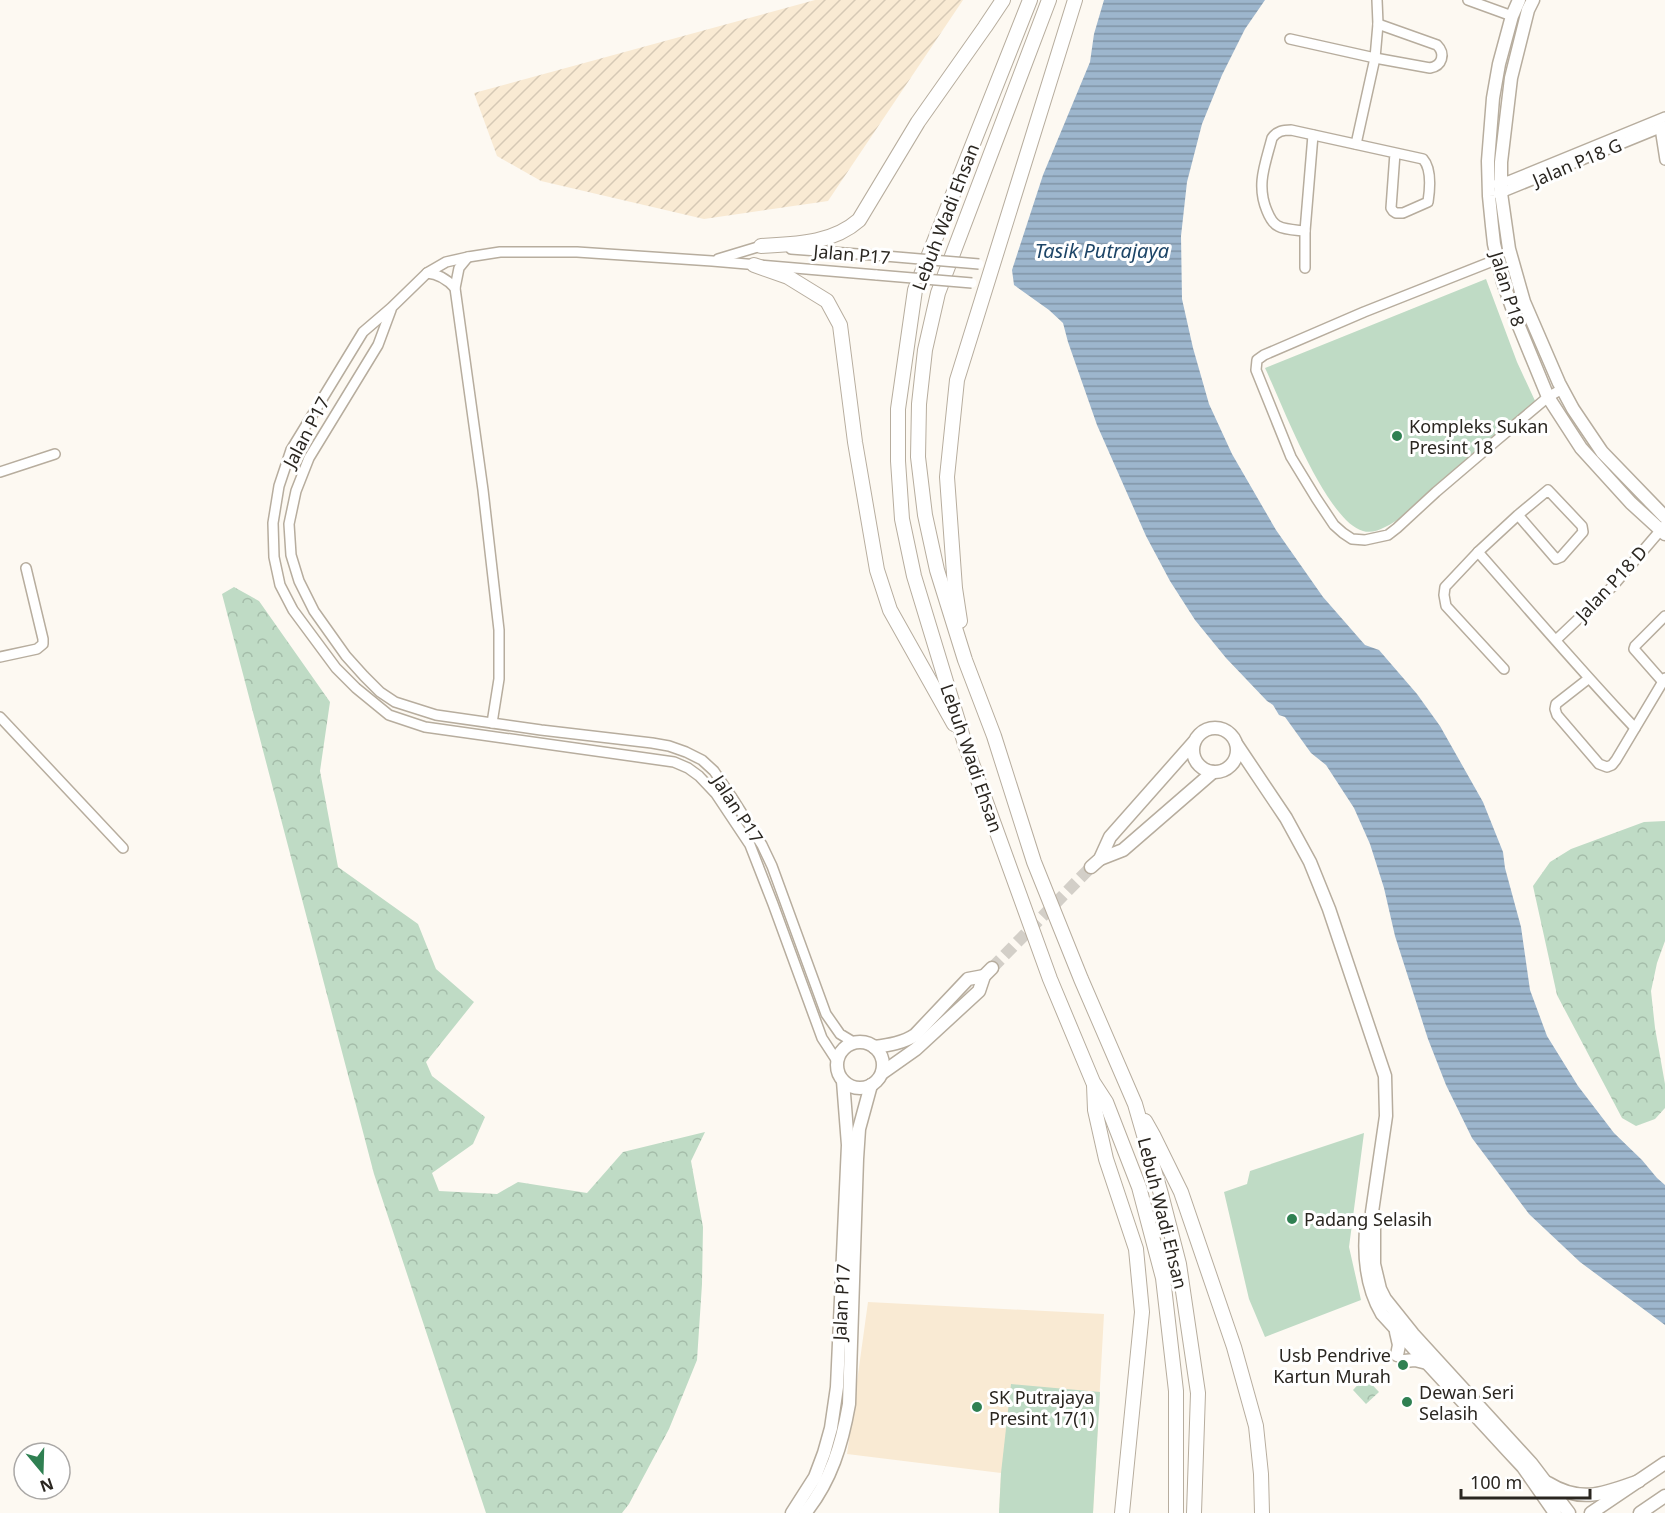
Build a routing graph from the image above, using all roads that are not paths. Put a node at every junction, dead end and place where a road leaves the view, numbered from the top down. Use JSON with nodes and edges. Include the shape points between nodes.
{"nodes":[{"id":1,"x":1003,"y":0,"type":"edge"},
{"id":2,"x":1030,"y":0,"type":"edge"},
{"id":3,"x":1049,"y":0,"type":"edge"},
{"id":4,"x":1075,"y":0,"type":"edge"},
{"id":5,"x":1377,"y":0,"type":"edge"},
{"id":6,"x":1468,"y":0,"type":"edge"},
{"id":7,"x":1519,"y":0,"type":"edge"},
{"id":8,"x":1533,"y":0,"type":"edge"},
{"id":9,"x":1512,"y":16,"type":"junction"},
{"id":10,"x":1378,"y":24,"type":"junction"},
{"id":11,"x":1290,"y":39,"type":"dead end"},
{"id":12,"x":1375,"y":58,"type":"junction"},
{"id":13,"x":1665,"y":117,"type":"edge"},
{"id":14,"x":1662,"y":127,"type":"edge"},
{"id":15,"x":1313,"y":135,"type":"junction"},
{"id":16,"x":1356,"y":144,"type":"junction"},
{"id":17,"x":1395,"y":153,"type":"junction"},
{"id":18,"x":1665,"y":160,"type":"edge"},
{"id":19,"x":1495,"y":190,"type":"junction"},
{"id":20,"x":1305,"y":231,"type":"junction"},
{"id":21,"x":761,"y":246,"type":"junction"},
{"id":22,"x":468,"y":256,"type":"junction"},
{"id":23,"x":1498,"y":259,"type":"junction"},
{"id":24,"x":712,"y":261,"type":"junction"},
{"id":25,"x":754,"y":265,"type":"junction"},
{"id":26,"x":993,"y":265,"type":"junction"},
{"id":27,"x":1305,"y":267,"type":"dead end"},
{"id":28,"x":427,"y":273,"type":"junction"},
{"id":29,"x":987,"y":285,"type":"junction"},
{"id":30,"x":455,"y":288,"type":"junction"},
{"id":31,"x":391,"y":308,"type":"junction"},
{"id":32,"x":1562,"y":389,"type":"junction"},
{"id":33,"x":1548,"y":398,"type":"junction"},
{"id":34,"x":302,"y":433,"type":"junction"},
{"id":35,"x":320,"y":440,"type":"junction"},
{"id":36,"x":55,"y":454,"type":"dead end"},
{"id":37,"x":0,"y":472,"type":"edge"},
{"id":38,"x":1518,"y":515,"type":"junction"},
{"id":39,"x":1665,"y":517,"type":"edge"},
{"id":40,"x":1663,"y":530,"type":"edge"},
{"id":41,"x":1478,"y":552,"type":"junction"},
{"id":42,"x":26,"y":568,"type":"dead end"},
{"id":43,"x":1665,"y":615,"type":"edge"},
{"id":44,"x":1556,"y":640,"type":"junction"},
{"id":45,"x":1,"y":654,"type":"edge"},
{"id":46,"x":965,"y":660,"type":"junction"},
{"id":47,"x":1504,"y":669,"type":"dead end"},
{"id":48,"x":1588,"y":679,"type":"junction"},
{"id":49,"x":1664,"y":680,"type":"edge"},
{"id":50,"x":395,"y":702,"type":"junction"},
{"id":51,"x":389,"y":715,"type":"junction"},
{"id":52,"x":0,"y":717,"type":"edge"},
{"id":53,"x":492,"y":723,"type":"junction"},
{"id":54,"x":1635,"y":728,"type":"junction"},
{"id":55,"x":1194,"y":742,"type":"junction"},
{"id":56,"x":965,"y":744,"type":"junction"},
{"id":57,"x":1237,"y":745,"type":"junction"},
{"id":58,"x":1253,"y":770,"type":"junction"},
{"id":59,"x":1219,"y":771,"type":"junction"},
{"id":60,"x":123,"y":848,"type":"dead end"},
{"id":61,"x":855,"y":1043,"type":"junction"},
{"id":62,"x":874,"y":1047,"type":"junction"},
{"id":63,"x":837,"y":1061,"type":"junction"},
{"id":64,"x":882,"y":1073,"type":"junction"},
{"id":65,"x":843,"y":1081,"type":"junction"},
{"id":66,"x":1093,"y":1082,"type":"junction"},
{"id":67,"x":872,"y":1085,"type":"junction"},
{"id":68,"x":1135,"y":1104,"type":"junction"},
{"id":69,"x":1372,"y":1212,"type":"junction"},
{"id":70,"x":1396,"y":1332,"type":"junction"},
{"id":71,"x":1415,"y":1344,"type":"junction"},
{"id":72,"x":1427,"y":1363,"type":"junction"},
{"id":73,"x":1665,"y":1463,"type":"edge"},
{"id":74,"x":1542,"y":1479,"type":"junction"},
{"id":75,"x":1639,"y":1481,"type":"junction"},
{"id":76,"x":1541,"y":1492,"type":"junction"},
{"id":77,"x":1665,"y":1496,"type":"edge"},
{"id":78,"x":792,"y":1513,"type":"edge"},
{"id":79,"x":805,"y":1513,"type":"edge"},
{"id":80,"x":1122,"y":1513,"type":"edge"},
{"id":81,"x":1176,"y":1513,"type":"edge"},
{"id":82,"x":1194,"y":1513,"type":"edge"},
{"id":83,"x":1262,"y":1513,"type":"edge"},
{"id":84,"x":1544,"y":1513,"type":"edge"},
{"id":85,"x":1555,"y":1513,"type":"edge"},
{"id":86,"x":1569,"y":1513,"type":"edge"},
{"id":87,"x":1591,"y":1513,"type":"edge"},
{"id":88,"x":1642,"y":1513,"type":"edge"}],
"edges":[{"from":1,"to":21,"type":"main road","via":[[918,122],[859,220],[839,234],[810,243]]},
{"from":2,"to":56,"type":"main road","name":"Lebuh Wadi Ehsan","via":[[915,290],[898,409],[902,519],[914,576]]},
{"from":3,"to":46,"type":"main road","name":"Lebuh Wadi Ehsan","via":[[938,293],[925,350],[918,458],[925,515],[937,570]]},
{"from":4,"to":26,"type":"main road"},
{"from":5,"to":10,"type":"street"},
{"from":6,"to":9,"type":"street"},
{"from":7,"to":9,"type":"street","name":"Jalan P18"},
{"from":8,"to":19,"type":"street","name":"Jalan P18","via":[[1511,78]]},
{"from":9,"to":19,"type":"street","name":"Jalan P18","via":[[1493,98],[1488,161]]},
{"from":10,"to":12,"type":"street"},
{"from":10,"to":12,"type":"street","via":[[1428,41],[1440,48],[1442,55],[1434,68]]},
{"from":11,"to":12,"type":"street"},
{"from":12,"to":16,"type":"street"},
{"from":13,"to":19,"type":"street","name":"Jalan P18 G"},
{"from":14,"to":18,"type":"street"},
{"from":14,"to":19,"type":"street","name":"Jalan P18 G"},
{"from":15,"to":16,"type":"street"},
{"from":15,"to":20,"type":"street"},
{"from":15,"to":20,"type":"street","via":[[1286,130],[1275,134],[1262,177],[1261,193],[1273,222],[1279,227]]},
{"from":16,"to":17,"type":"street"},
{"from":17,"to":17,"type":"street","via":[[1423,159],[1429,171],[1428,202],[1399,213],[1391,208]]},
{"from":19,"to":23,"type":"street","name":"Jalan P18","via":[[1494,244]]},
{"from":19,"to":32,"type":"street","name":"Jalan P18","via":[[1524,302]]},
{"from":20,"to":27,"type":"street"},
{"from":21,"to":24,"type":"street","name":"Jalan P17"},
{"from":21,"to":26,"type":"street","name":"Jalan P17","bridge":true},
{"from":22,"to":24,"type":"street","name":"Jalan P17","via":[[577,252]]},
{"from":22,"to":28,"type":"street","name":"Jalan P17"},
{"from":22,"to":30,"type":"street","via":[[459,268]]},
{"from":23,"to":33,"type":"street","name":"Jalan P18","via":[[1516,319]]},
{"from":23,"to":33,"type":"street","via":[[1264,355],[1257,360],[1256,370],[1291,458],[1334,525],[1353,539],[1388,535]]},
{"from":24,"to":25,"type":"street","name":"Jalan P17"},
{"from":25,"to":29,"type":"street","name":"Jalan P17","bridge":true},
{"from":25,"to":56,"type":"main road","via":[[788,277],[826,301],[840,325],[877,570],[890,610]]},
{"from":26,"to":29,"type":"main road"},
{"from":28,"to":30,"type":"street","via":[[440,276]]},
{"from":28,"to":31,"type":"street","name":"Jalan P17"},
{"from":29,"to":46,"type":"main road","via":[[957,380],[947,477]]},
{"from":30,"to":53,"type":"street","via":[[499,630],[499,679]]},
{"from":31,"to":34,"type":"street","name":"Jalan P17","via":[[363,332]]},
{"from":31,"to":35,"type":"street","name":"Jalan P17","via":[[378,345]]},
{"from":32,"to":33,"type":"street"},
{"from":32,"to":39,"type":"street","name":"Jalan P18","via":[[1602,452]]},
{"from":33,"to":40,"type":"street","name":"Jalan P18","via":[[1581,448],[1631,503]]},
{"from":34,"to":35,"type":"street"},
{"from":34,"to":51,"type":"street","name":"Jalan P17","via":[[291,450],[279,486],[273,523],[280,585],[293,610],[336,668]]},
{"from":35,"to":50,"type":"street","name":"Jalan P17","via":[[296,491],[289,524],[291,555],[314,612],[346,656]]},
{"from":36,"to":37,"type":"street"},
{"from":38,"to":38,"type":"street","via":[[1548,490],[1583,529],[1556,558]]},
{"from":38,"to":41,"type":"street"},
{"from":40,"to":44,"type":"street","name":"Jalan P18 D","via":[[1612,587]]},
{"from":41,"to":44,"type":"street"},
{"from":41,"to":47,"type":"street","via":[[1445,587],[1444,600]]},
{"from":42,"to":45,"type":"street","via":[[43,644],[37,649]]},
{"from":43,"to":49,"type":"street","via":[[1634,649]]},
{"from":44,"to":48,"type":"street"},
{"from":46,"to":68,"type":"main road","name":"Lebuh Wadi Ehsan","via":[[1034,862]]},
{"from":48,"to":54,"type":"street"},
{"from":48,"to":54,"type":"street","via":[[1556,704],[1555,709],[1599,764],[1612,765]]},
{"from":49,"to":54,"type":"street"},
{"from":50,"to":51,"type":"street"},
{"from":50,"to":53,"type":"street","name":"Jalan P17","via":[[436,715]]},
{"from":51,"to":63,"type":"street","name":"Jalan P17","via":[[425,727],[674,762],[699,776],[750,845],[822,1038]]},
{"from":52,"to":60,"type":"street"},
{"from":53,"to":61,"type":"street","name":"Jalan P17","via":[[669,746],[702,760],[714,771],[767,855],[826,1014],[840,1034]]},
{"from":55,"to":57,"type":"street","via":[[1201,733],[1213,728],[1231,734]]},
{"from":55,"to":59,"type":"street","via":[[1196,762],[1206,771]]},
{"from":55,"to":59,"type":"street","via":[[1110,837],[1096,863],[1123,850]]},
{"from":56,"to":66,"type":"main road","name":"Lebuh Wadi Ehsan","via":[[1050,980]]},
{"from":57,"to":58,"type":"street"},
{"from":57,"to":59,"type":"street","via":[[1234,762]]},
{"from":58,"to":59,"type":"street","via":[[1240,767]]},
{"from":58,"to":69,"type":"street","via":[[1286,818],[1322,890],[1385,1076],[1386,1116]]},
{"from":61,"to":62,"type":"street"},
{"from":61,"to":63,"type":"street","via":[[845,1047]]},
{"from":62,"to":64,"type":"street","via":[[882,1059]]},
{"from":62,"to":64,"type":"street","via":[[902,1042],[915,1035],[968,979],[988,972],[979,991],[916,1049]]},
{"from":63,"to":65,"type":"street"},
{"from":64,"to":67,"type":"street"},
{"from":65,"to":67,"type":"street","via":[[856,1088]]},
{"from":65,"to":78,"type":"street","name":"Jalan P17","via":[[848,1145],[837,1387],[824,1452],[815,1477]]},
{"from":66,"to":80,"type":"main road","via":[[1106,1159],[1136,1249],[1142,1312]]},
{"from":66,"to":81,"type":"main road","name":"Lebuh Wadi Ehsan","via":[[1106,1102],[1139,1187],[1163,1278],[1176,1391]]},
{"from":67,"to":79,"type":"street","name":"Jalan P17","via":[[859,1129],[847,1413],[832,1470]]},
{"from":68,"to":82,"type":"main road","name":"Lebuh Wadi Ehsan","via":[[1183,1287],[1198,1393]]},
{"from":68,"to":83,"type":"main road","via":[[1181,1192],[1234,1347],[1256,1426]]},
{"from":69,"to":70,"type":"street","via":[[1364,1242],[1368,1281],[1376,1305]]},
{"from":69,"to":71,"type":"street","via":[[1374,1264],[1380,1288]]},
{"from":70,"to":71,"type":"street"},
{"from":70,"to":72,"type":"street","via":[[1400,1358]]},
{"from":71,"to":72,"type":"street"},
{"from":71,"to":74,"type":"street","via":[[1514,1444]]},
{"from":72,"to":76,"type":"street"},
{"from":73,"to":75,"type":"street"},
{"from":74,"to":75,"type":"street","via":[[1560,1490],[1590,1496]]},
{"from":74,"to":86,"type":"street"},
{"from":75,"to":87,"type":"street"},
{"from":76,"to":84,"type":"street"},
{"from":76,"to":85,"type":"street"},
{"from":77,"to":88,"type":"street"}]}
